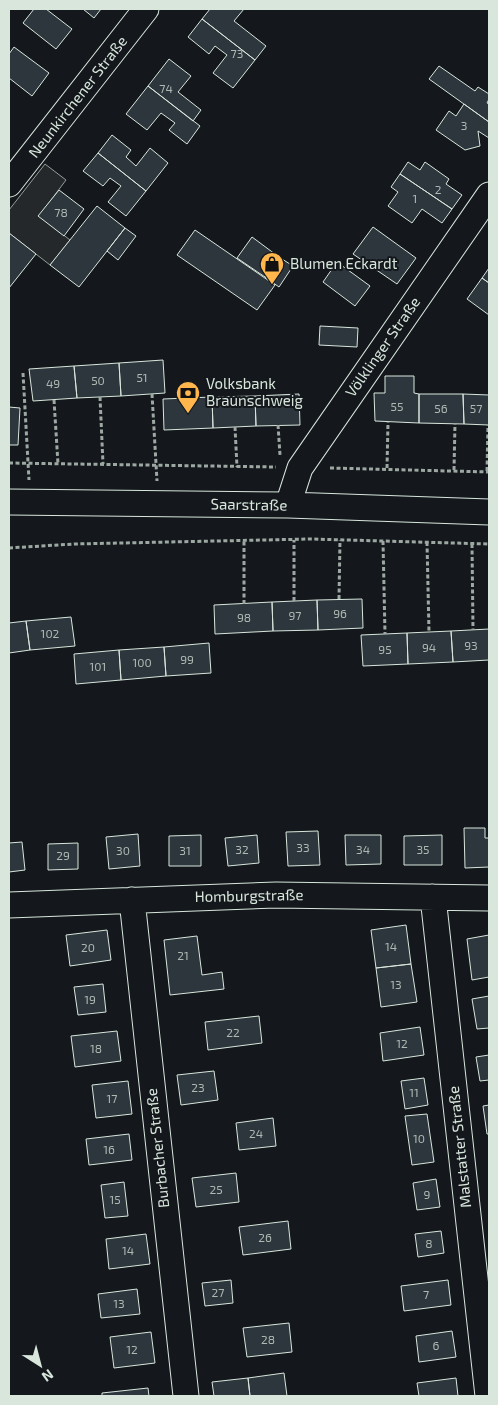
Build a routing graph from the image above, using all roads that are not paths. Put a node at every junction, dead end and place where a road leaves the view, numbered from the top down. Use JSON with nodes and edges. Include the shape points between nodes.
{"nodes":[{"id":1,"x":146,"y":9,"type":"edge"},
{"id":2,"x":9,"y":184,"type":"edge"},
{"id":3,"x":489,"y":194,"type":"edge"},
{"id":4,"x":19,"y":502,"type":"edge"},
{"id":5,"x":288,"y":505,"type":"junction"},
{"id":6,"x":489,"y":512,"type":"edge"},
{"id":7,"x":433,"y":897,"type":"junction"},
{"id":8,"x":489,"y":898,"type":"edge"},
{"id":9,"x":132,"y":900,"type":"junction"},
{"id":10,"x":9,"y":905,"type":"edge"},
{"id":11,"x":186,"y":1396,"type":"edge"},
{"id":12,"x":488,"y":1396,"type":"edge"}],
"edges":[{"from":1,"to":2,"type":"street","name":"Neunkirchener Straße"},
{"from":3,"to":5,"type":"street","name":"Völklinger Straße","via":[[290,467]]},
{"from":4,"to":5,"type":"street","name":"Saarstraße"},
{"from":5,"to":6,"type":"street","name":"Saarstraße"},
{"from":7,"to":8,"type":"street","name":"Homburgstraße"},
{"from":7,"to":9,"type":"street","name":"Homburgstraße","via":[[276,895]]},
{"from":7,"to":12,"type":"street","name":"Malstatter Straße"},
{"from":9,"to":10,"type":"street","name":"Homburgstraße"},
{"from":9,"to":11,"type":"street","name":"Burbacher Straße"}]}
